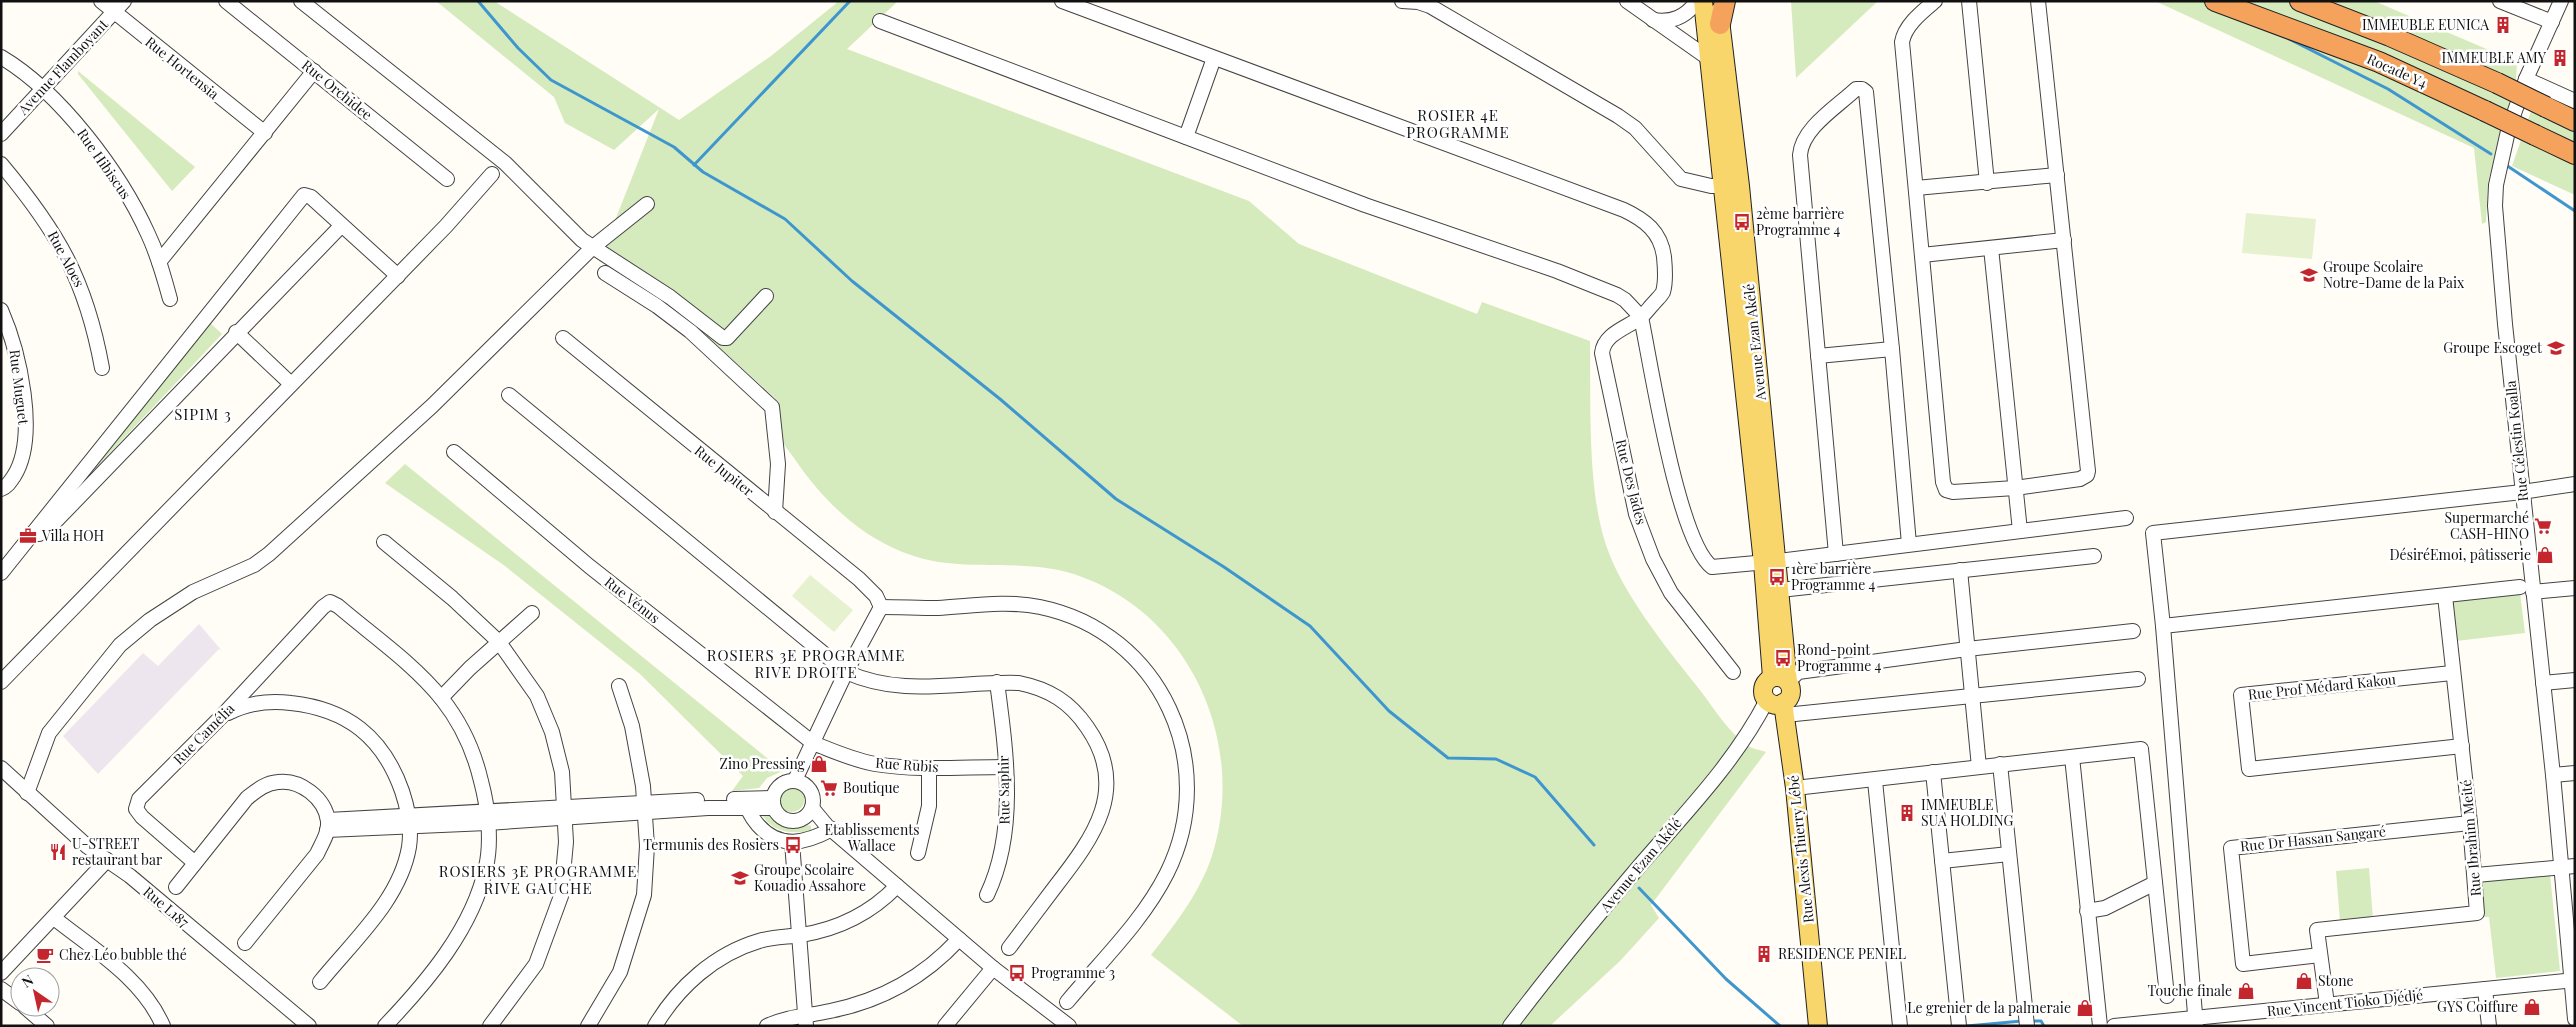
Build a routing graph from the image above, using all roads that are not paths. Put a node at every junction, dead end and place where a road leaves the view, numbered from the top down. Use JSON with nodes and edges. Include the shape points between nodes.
{"nodes":[{"id":1,"x":101,"y":1,"type":"edge"},
{"id":2,"x":124,"y":1,"type":"edge"},
{"id":3,"x":226,"y":1,"type":"edge"},
{"id":4,"x":301,"y":1,"type":"edge"},
{"id":5,"x":1062,"y":1,"type":"edge"},
{"id":6,"x":1402,"y":1,"type":"edge"},
{"id":7,"x":1627,"y":1,"type":"edge"},
{"id":8,"x":1697,"y":1,"type":"edge"},
{"id":9,"x":1703,"y":1,"type":"edge"},
{"id":10,"x":1718,"y":1,"type":"edge"},
{"id":11,"x":1725,"y":1,"type":"edge"},
{"id":12,"x":1935,"y":1,"type":"edge"},
{"id":13,"x":1968,"y":1,"type":"edge"},
{"id":14,"x":2038,"y":1,"type":"edge"},
{"id":15,"x":2215,"y":1,"type":"edge"},
{"id":16,"x":2300,"y":1,"type":"edge"},
{"id":17,"x":2500,"y":1,"type":"edge"},
{"id":18,"x":2561,"y":1,"type":"edge"},
{"id":19,"x":114,"y":12,"type":"junction"},
{"id":20,"x":1653,"y":20,"type":"junction"},
{"id":21,"x":880,"y":22,"type":"dead end"},
{"id":22,"x":2552,"y":22,"type":"junction"},
{"id":23,"x":1720,"y":24,"type":"junction"},
{"id":24,"x":1,"y":57,"type":"edge"},
{"id":25,"x":1214,"y":58,"type":"junction"},
{"id":26,"x":1708,"y":58,"type":"junction"},
{"id":27,"x":314,"y":71,"type":"junction"},
{"id":28,"x":2526,"y":79,"type":"junction"},
{"id":29,"x":43,"y":86,"type":"junction"},
{"id":30,"x":2575,"y":101,"type":"edge"},
{"id":31,"x":2575,"y":121,"type":"edge"},
{"id":32,"x":265,"y":133,"type":"junction"},
{"id":33,"x":1,"y":134,"type":"edge"},
{"id":34,"x":1186,"y":137,"type":"junction"},
{"id":35,"x":2575,"y":154,"type":"edge"},
{"id":36,"x":1,"y":164,"type":"edge"},
{"id":37,"x":492,"y":174,"type":"dead end"},
{"id":38,"x":2058,"y":175,"type":"junction"},
{"id":39,"x":447,"y":179,"type":"dead end"},
{"id":40,"x":1987,"y":183,"type":"junction"},
{"id":41,"x":1731,"y":186,"type":"junction"},
{"id":42,"x":1916,"y":188,"type":"junction"},
{"id":43,"x":647,"y":204,"type":"dead end"},
{"id":44,"x":341,"y":226,"type":"junction"},
{"id":45,"x":2064,"y":240,"type":"junction"},
{"id":46,"x":593,"y":247,"type":"junction"},
{"id":47,"x":1991,"y":248,"type":"junction"},
{"id":48,"x":1922,"y":255,"type":"junction"},
{"id":49,"x":159,"y":262,"type":"junction"},
{"id":50,"x":605,"y":273,"type":"dead end"},
{"id":51,"x":398,"y":276,"type":"junction"},
{"id":52,"x":766,"y":296,"type":"dead end"},
{"id":53,"x":170,"y":299,"type":"dead end"},
{"id":54,"x":1,"y":310,"type":"edge"},
{"id":55,"x":1641,"y":317,"type":"junction"},
{"id":56,"x":236,"y":332,"type":"junction"},
{"id":57,"x":563,"y":338,"type":"dead end"},
{"id":58,"x":1892,"y":349,"type":"junction"},
{"id":59,"x":1818,"y":356,"type":"junction"},
{"id":60,"x":102,"y":368,"type":"dead end"},
{"id":61,"x":290,"y":383,"type":"junction"},
{"id":62,"x":509,"y":395,"type":"dead end"},
{"id":63,"x":454,"y":452,"type":"dead end"},
{"id":64,"x":2575,"y":484,"type":"edge"},
{"id":65,"x":2015,"y":488,"type":"junction"},
{"id":66,"x":2,"y":490,"type":"edge"},
{"id":67,"x":2522,"y":492,"type":"junction"},
{"id":68,"x":775,"y":512,"type":"junction"},
{"id":69,"x":2126,"y":518,"type":"dead end"},
{"id":70,"x":2020,"y":531,"type":"junction"},
{"id":71,"x":32,"y":538,"type":"junction"},
{"id":72,"x":384,"y":542,"type":"dead end"},
{"id":73,"x":1909,"y":544,"type":"junction"},
{"id":74,"x":1836,"y":554,"type":"junction"},
{"id":75,"x":2094,"y":556,"type":"dead end"},
{"id":76,"x":1770,"y":562,"type":"junction"},
{"id":77,"x":1960,"y":570,"type":"junction"},
{"id":78,"x":1,"y":574,"type":"edge"},
{"id":79,"x":2575,"y":588,"type":"edge"},
{"id":80,"x":1780,"y":590,"type":"junction"},
{"id":81,"x":2526,"y":590,"type":"junction"},
{"id":82,"x":2445,"y":596,"type":"junction"},
{"id":83,"x":881,"y":607,"type":"junction"},
{"id":84,"x":532,"y":613,"type":"dead end"},
{"id":85,"x":2163,"y":626,"type":"junction"},
{"id":86,"x":2133,"y":631,"type":"dead end"},
{"id":87,"x":499,"y":642,"type":"junction"},
{"id":88,"x":1967,"y":649,"type":"junction"},
{"id":89,"x":846,"y":672,"type":"junction"},
{"id":90,"x":1733,"y":672,"type":"dead end"},
{"id":91,"x":2452,"y":673,"type":"junction"},
{"id":92,"x":2138,"y":679,"type":"dead end"},
{"id":93,"x":1780,"y":680,"type":"junction"},
{"id":94,"x":2575,"y":680,"type":"edge"},
{"id":95,"x":1,"y":682,"type":"edge"},
{"id":96,"x":997,"y":682,"type":"junction"},
{"id":97,"x":2543,"y":683,"type":"junction"},
{"id":98,"x":619,"y":686,"type":"dead end"},
{"id":99,"x":1972,"y":697,"type":"junction"},
{"id":100,"x":441,"y":698,"type":"junction"},
{"id":101,"x":1778,"y":706,"type":"junction"},
{"id":102,"x":222,"y":716,"type":"junction"},
{"id":103,"x":813,"y":742,"type":"junction"},
{"id":104,"x":2462,"y":746,"type":"junction"},
{"id":105,"x":2072,"y":756,"type":"junction"},
{"id":106,"x":2000,"y":764,"type":"junction"},
{"id":107,"x":1005,"y":767,"type":"junction"},
{"id":108,"x":1979,"y":767,"type":"junction"},
{"id":109,"x":1,"y":768,"type":"edge"},
{"id":110,"x":929,"y":768,"type":"junction"},
{"id":111,"x":1933,"y":772,"type":"junction"},
{"id":112,"x":2575,"y":773,"type":"edge"},
{"id":113,"x":2552,"y":775,"type":"junction"},
{"id":114,"x":795,"y":780,"type":"junction"},
{"id":115,"x":1875,"y":780,"type":"junction"},
{"id":116,"x":1795,"y":788,"type":"junction"},
{"id":117,"x":27,"y":793,"type":"junction"},
{"id":118,"x":746,"y":803,"type":"junction"},
{"id":119,"x":773,"y":803,"type":"junction"},
{"id":120,"x":645,"y":807,"type":"junction"},
{"id":121,"x":812,"y":808,"type":"junction"},
{"id":122,"x":566,"y":812,"type":"junction"},
{"id":123,"x":487,"y":817,"type":"junction"},
{"id":124,"x":802,"y":819,"type":"junction"},
{"id":125,"x":410,"y":821,"type":"junction"},
{"id":126,"x":2470,"y":823,"type":"junction"},
{"id":127,"x":327,"y":825,"type":"junction"},
{"id":128,"x":829,"y":828,"type":"junction"},
{"id":129,"x":792,"y":842,"type":"junction"},
{"id":130,"x":918,"y":853,"type":"dead end"},
{"id":131,"x":2009,"y":854,"type":"junction"},
{"id":132,"x":107,"y":860,"type":"junction"},
{"id":133,"x":1942,"y":861,"type":"junction"},
{"id":134,"x":194,"y":864,"type":"junction"},
{"id":135,"x":2568,"y":867,"type":"edge"},
{"id":136,"x":2476,"y":875,"type":"junction"},
{"id":137,"x":2155,"y":883,"type":"junction"},
{"id":138,"x":897,"y":886,"type":"junction"},
{"id":139,"x":176,"y":887,"type":"dead end"},
{"id":140,"x":987,"y":895,"type":"dead end"},
{"id":141,"x":2087,"y":912,"type":"junction"},
{"id":142,"x":54,"y":918,"type":"junction"},
{"id":143,"x":799,"y":935,"type":"junction"},
{"id":144,"x":959,"y":938,"type":"junction"},
{"id":145,"x":245,"y":943,"type":"dead end"},
{"id":146,"x":1009,"y":948,"type":"dead end"},
{"id":147,"x":2320,"y":955,"type":"junction"},
{"id":148,"x":993,"y":968,"type":"junction"},
{"id":149,"x":1,"y":973,"type":"edge"},
{"id":150,"x":2572,"y":980,"type":"edge"},
{"id":151,"x":320,"y":982,"type":"dead end"},
{"id":152,"x":2485,"y":989,"type":"junction"},
{"id":153,"x":2167,"y":996,"type":"dead end"},
{"id":154,"x":2326,"y":1001,"type":"junction"},
{"id":155,"x":1068,"y":1002,"type":"dead end"},
{"id":156,"x":37,"y":1017,"type":"edge"},
{"id":157,"x":2575,"y":1019,"type":"edge"},
{"id":158,"x":805,"y":1021,"type":"edge"},
{"id":159,"x":2196,"y":1022,"type":"edge"},
{"id":160,"x":47,"y":1026,"type":"edge"},
{"id":161,"x":164,"y":1026,"type":"edge"},
{"id":162,"x":309,"y":1026,"type":"edge"},
{"id":163,"x":385,"y":1026,"type":"edge"},
{"id":164,"x":490,"y":1026,"type":"edge"},
{"id":165,"x":588,"y":1026,"type":"edge"},
{"id":166,"x":655,"y":1026,"type":"edge"},
{"id":167,"x":767,"y":1026,"type":"edge"},
{"id":168,"x":945,"y":1026,"type":"edge"},
{"id":169,"x":1069,"y":1026,"type":"edge"},
{"id":170,"x":1510,"y":1026,"type":"edge"},
{"id":171,"x":1818,"y":1026,"type":"edge"},
{"id":172,"x":1900,"y":1026,"type":"edge"},
{"id":173,"x":1959,"y":1026,"type":"edge"},
{"id":174,"x":2027,"y":1026,"type":"edge"},
{"id":175,"x":2100,"y":1026,"type":"edge"},
{"id":176,"x":2114,"y":1026,"type":"edge"},
{"id":177,"x":2489,"y":1026,"type":"edge"}],
"edges":[{"from":1,"to":19,"type":"street","name":"Rue Hortensia"},
{"from":2,"to":19,"type":"street","name":"Avenue Flamboyant"},
{"from":3,"to":27,"type":"street","name":"Rue Orchidee"},
{"from":4,"to":46,"type":"street","via":[[505,163]]},
{"from":5,"to":25,"type":"street","name":"Rue Des Jades"},
{"from":6,"to":41,"type":"street","via":[[1430,6],[1618,116],[1635,128],[1681,179]]},
{"from":7,"to":20,"type":"street"},
{"from":8,"to":20,"type":"street","via":[[1688,13],[1678,18]]},
{"from":9,"to":26,"type":"main road","name":"Avenue Ezan Akélé"},
{"from":10,"to":23,"type":"main road","name":"Avenue Ezan Akélé"},
{"from":11,"to":23,"type":"highway"},
{"from":12,"to":42,"type":"street","via":[[1903,33],[1902,42]]},
{"from":13,"to":40,"type":"street"},
{"from":14,"to":38,"type":"street"},
{"from":15,"to":35,"type":"highway","name":"Rocade Y4","bridge":true,"via":[[2379,62]]},
{"from":16,"to":31,"type":"highway","name":"Rocade Y4","bridge":true,"via":[[2390,36]]},
{"from":17,"to":22,"type":"street"},
{"from":18,"to":22,"type":"street","name":"Rue Célestin Koalla"},
{"from":19,"to":29,"type":"street","name":"Avenue Flamboyant"},
{"from":19,"to":32,"type":"street","name":"Rue Hortensia"},
{"from":20,"to":26,"type":"street"},
{"from":21,"to":34,"type":"street"},
{"from":22,"to":28,"type":"street","name":"Rue Célestin Koalla"},
{"from":23,"to":41,"type":"main road","name":"Avenue Ezan Akélé"},
{"from":24,"to":29,"type":"street","name":"Rue Hibiscus"},
{"from":25,"to":34,"type":"street"},
{"from":25,"to":55,"type":"street","name":"Rue Des Jades","via":[[1639,217],[1660,240],[1665,265],[1663,293]]},
{"from":26,"to":41,"type":"main road","name":"Avenue Ezan Akélé"},
{"from":27,"to":32,"type":"street"},
{"from":27,"to":39,"type":"street","name":"Rue Orchidee"},
{"from":28,"to":30,"type":"street"},
{"from":28,"to":67,"type":"street","name":"Rue Célestin Koalla","via":[[2508,131],[2496,185],[2495,206]]},
{"from":29,"to":33,"type":"street","name":"Avenue Flamboyant"},
{"from":29,"to":49,"type":"street","name":"Rue Hibiscus","via":[[85,135],[126,192]]},
{"from":32,"to":49,"type":"street"},
{"from":34,"to":55,"type":"street","via":[[1374,208],[1557,271],[1617,295]]},
{"from":36,"to":60,"type":"street","name":"Rue Aloes","via":[[38,210],[65,252],[94,326]]},
{"from":37,"to":51,"type":"street"},
{"from":38,"to":40,"type":"street"},
{"from":38,"to":45,"type":"street"},
{"from":40,"to":42,"type":"street"},
{"from":41,"to":76,"type":"main road","name":"Avenue Ezan Akélé"},
{"from":42,"to":48,"type":"street"},
{"from":43,"to":46,"type":"street"},
{"from":44,"to":51,"type":"street"},
{"from":44,"to":56,"type":"street"},
{"from":44,"to":71,"type":"street","via":[[311,197],[304,195],[298,200]]},
{"from":45,"to":47,"type":"street"},
{"from":45,"to":65,"type":"street","via":[[2088,471],[2080,479]]},
{"from":46,"to":52,"type":"street","via":[[723,338],[727,338]]},
{"from":46,"to":117,"type":"street","via":[[432,406],[269,554],[254,565],[193,592],[150,620],[120,645],[49,733]]},
{"from":47,"to":48,"type":"street"},
{"from":47,"to":65,"type":"street"},
{"from":48,"to":65,"type":"street","via":[[1944,486],[1952,492]]},
{"from":49,"to":53,"type":"street","name":"Rue Hibiscus"},
{"from":50,"to":68,"type":"street","via":[[690,331],[772,408],[778,464]]},
{"from":51,"to":61,"type":"street"},
{"from":54,"to":66,"type":"street","name":"Rue Muguet","via":[[12,334],[20,370],[25,438],[17,471]]},
{"from":55,"to":76,"type":"street","via":[[1680,502],[1698,548],[1712,567]]},
{"from":55,"to":90,"type":"street","name":"Rue Des Jades","via":[[1608,338],[1602,353],[1636,514],[1653,560],[1671,593]]},
{"from":56,"to":61,"type":"street"},
{"from":56,"to":71,"type":"street","via":[[53,524]]},
{"from":57,"to":68,"type":"street","name":"Rue Jupiter"},
{"from":58,"to":59,"type":"street"},
{"from":58,"to":59,"type":"street","via":[[1866,92],[1856,89],[1807,134],[1801,144]]},
{"from":58,"to":73,"type":"street"},
{"from":59,"to":74,"type":"street"},
{"from":61,"to":95,"type":"street"},
{"from":62,"to":89,"type":"street"},
{"from":63,"to":103,"type":"street","name":"Rue Vénus","via":[[589,566]]},
{"from":64,"to":67,"type":"street"},
{"from":65,"to":70,"type":"street"},
{"from":67,"to":81,"type":"street","name":"Rue Célestin Koalla"},
{"from":67,"to":85,"type":"street","via":[[2153,533]]},
{"from":68,"to":83,"type":"street","name":"Rue Jupiter","via":[[859,578],[876,596]]},
{"from":69,"to":70,"type":"street"},
{"from":70,"to":73,"type":"street"},
{"from":71,"to":78,"type":"street"},
{"from":72,"to":87,"type":"street"},
{"from":73,"to":74,"type":"street"},
{"from":74,"to":76,"type":"street"},
{"from":75,"to":77,"type":"street"},
{"from":76,"to":80,"type":"main road","name":"Avenue Ezan Akélé"},
{"from":76,"to":93,"type":"main road","name":"Avenue Ezan Akélé"},
{"from":77,"to":80,"type":"street"},
{"from":77,"to":88,"type":"street"},
{"from":79,"to":81,"type":"street"},
{"from":80,"to":93,"type":"main road","name":"Avenue Ezan Akélé"},
{"from":81,"to":82,"type":"street"},
{"from":81,"to":97,"type":"street","name":"Rue Célestin Koalla"},
{"from":82,"to":85,"type":"street"},
{"from":82,"to":91,"type":"street","name":"Rue Ibrahim Meité"},
{"from":83,"to":89,"type":"street"},
{"from":83,"to":155,"type":"street","via":[[1015,604],[1063,613],[1116,642],[1140,663],[1171,712],[1181,736],[1186,765],[1184,818],[1178,845],[1166,874],[1147,905]]},
{"from":84,"to":87,"type":"street"},
{"from":85,"to":159,"type":"street"},
{"from":86,"to":88,"type":"street"},
{"from":87,"to":100,"type":"street"},
{"from":87,"to":122,"type":"street","via":[[537,696],[552,732],[562,772]]},
{"from":88,"to":93,"type":"street","via":[[1798,672]]},
{"from":88,"to":99,"type":"street"},
{"from":89,"to":96,"type":"street","via":[[893,687]]},
{"from":89,"to":103,"type":"street"},
{"from":91,"to":104,"type":"street","name":"Rue Ibrahim Meité"},
{"from":91,"to":104,"type":"street","name":"Rue Prof Médard Kakou","via":[[2241,695],[2249,769]]},
{"from":92,"to":99,"type":"street"},
{"from":93,"to":101,"type":"main road","via":[[1790,695]]},
{"from":93,"to":101,"type":"main road","via":[[1763,687]]},
{"from":94,"to":97,"type":"street"},
{"from":96,"to":107,"type":"street","name":"Rue Saphir"},
{"from":96,"to":146,"type":"street","via":[[1040,687],[1063,700],[1095,738],[1103,756],[1107,785],[1105,806],[1084,850]]},
{"from":97,"to":113,"type":"street","name":"Rue Célestin Koalla"},
{"from":98,"to":120,"type":"street","via":[[636,745]]},
{"from":99,"to":101,"type":"street"},
{"from":99,"to":108,"type":"street"},
{"from":100,"to":102,"type":"street","name":"Rue Camélia","via":[[422,677],[330,602]]},
{"from":100,"to":123,"type":"street","via":[[466,737],[477,762]]},
{"from":101,"to":116,"type":"main road","name":"Rue Alexis Thierry Lébé"},
{"from":101,"to":170,"type":"street","name":"Avenue Ezan Akélé","via":[[1744,741],[1720,774],[1618,891]]},
{"from":102,"to":125,"type":"street","via":[[241,706],[284,702],[328,710],[348,720],[386,756],[396,775]]},
{"from":102,"to":134,"type":"street","name":"Rue Camélia","via":[[139,799],[136,809]]},
{"from":103,"to":110,"type":"street","name":"Rue Rubis","via":[[874,764]]},
{"from":103,"to":114,"type":"street"},
{"from":104,"to":126,"type":"street","name":"Rue Ibrahim Meité"},
{"from":105,"to":106,"type":"street"},
{"from":105,"to":137,"type":"street","via":[[2141,749]]},
{"from":105,"to":141,"type":"street"},
{"from":106,"to":108,"type":"street"},
{"from":106,"to":131,"type":"street"},
{"from":107,"to":110,"type":"street","name":"Rue Rubis"},
{"from":107,"to":140,"type":"street","name":"Rue Saphir","via":[[1004,840],[996,876]]},
{"from":108,"to":111,"type":"street"},
{"from":109,"to":117,"type":"street","name":"Rue L187"},
{"from":110,"to":130,"type":"street","via":[[929,806]]},
{"from":111,"to":115,"type":"street"},
{"from":111,"to":133,"type":"street"},
{"from":112,"to":113,"type":"street"},
{"from":113,"to":135,"type":"street","name":"Rue Célestin Koalla"},
{"from":114,"to":119,"type":"street","via":[[777,788]]},
{"from":114,"to":121,"type":"street","via":[[811,790],[814,798]]},
{"from":115,"to":116,"type":"street"},
{"from":115,"to":172,"type":"street"},
{"from":116,"to":171,"type":"main road","name":"Rue Alexis Thierry Lébé"},
{"from":117,"to":132,"type":"street","name":"Rue L187"},
{"from":118,"to":119,"type":"street"},
{"from":118,"to":120,"type":"street"},
{"from":118,"to":129,"type":"street","via":[[751,818],[772,837]]},
{"from":119,"to":124,"type":"street","via":[[780,817],[791,821]]},
{"from":120,"to":122,"type":"street"},
{"from":120,"to":165,"type":"street","via":[[644,895],[620,972]]},
{"from":121,"to":124,"type":"street"},
{"from":121,"to":128,"type":"street"},
{"from":122,"to":123,"type":"street"},
{"from":122,"to":164,"type":"street","via":[[561,896],[548,934],[536,964]]},
{"from":123,"to":125,"type":"street"},
{"from":123,"to":163,"type":"street","via":[[487,866],[474,903],[442,958],[412,998]]},
{"from":124,"to":128,"type":"street"},
{"from":125,"to":127,"type":"street"},
{"from":125,"to":151,"type":"street","via":[[405,864],[387,901]]},
{"from":126,"to":136,"type":"street","name":"Rue Ibrahim Meité"},
{"from":126,"to":147,"type":"street","name":"Rue Dr Hassan Sangaré","via":[[2231,848],[2243,964]]},
{"from":127,"to":134,"type":"street","via":[[322,804],[310,791],[295,783],[278,782],[261,787],[248,798]]},
{"from":127,"to":145,"type":"street","via":[[317,854]]},
{"from":128,"to":129,"type":"street","via":[[813,839]]},
{"from":128,"to":138,"type":"street"},
{"from":129,"to":143,"type":"street"},
{"from":131,"to":133,"type":"street"},
{"from":131,"to":174,"type":"street"},
{"from":132,"to":142,"type":"street"},
{"from":132,"to":162,"type":"street","name":"Rue L187"},
{"from":133,"to":173,"type":"street"},
{"from":134,"to":139,"type":"street"},
{"from":135,"to":136,"type":"street"},
{"from":135,"to":150,"type":"street","name":"Rue Célestin Koalla"},
{"from":136,"to":147,"type":"street","name":"Rue Ibrahim Meité","via":[[2477,913],[2317,930]]},
{"from":137,"to":141,"type":"street","via":[[2105,908]]},
{"from":137,"to":153,"type":"street"},
{"from":138,"to":143,"type":"street","via":[[874,908],[840,926]]},
{"from":138,"to":144,"type":"street"},
{"from":141,"to":175,"type":"street"},
{"from":142,"to":149,"type":"street"},
{"from":142,"to":161,"type":"street","via":[[124,974],[152,1004]]},
{"from":143,"to":158,"type":"street"},
{"from":143,"to":166,"type":"street","via":[[760,941],[724,957],[684,988]]},
{"from":144,"to":148,"type":"street"},
{"from":144,"to":158,"type":"street","via":[[945,954],[892,992]]},
{"from":147,"to":154,"type":"street","name":"Rue Ibrahim Meité"},
{"from":148,"to":168,"type":"street"},
{"from":148,"to":169,"type":"street"},
{"from":150,"to":152,"type":"street","name":"Rue Vincent Tioko Djédjé"},
{"from":150,"to":157,"type":"street","name":"Rue Célestin Koalla"},
{"from":152,"to":154,"type":"street","name":"Rue Vincent Tioko Djédjé"},
{"from":152,"to":177,"type":"street"},
{"from":154,"to":159,"type":"street","name":"Rue Vincent Tioko Djédjé"},
{"from":156,"to":160,"type":"street"},
{"from":158,"to":167,"type":"street","via":[[785,1018]]},
{"from":159,"to":176,"type":"street","name":"Rue Vincent Tioko Djédjé"}]}
